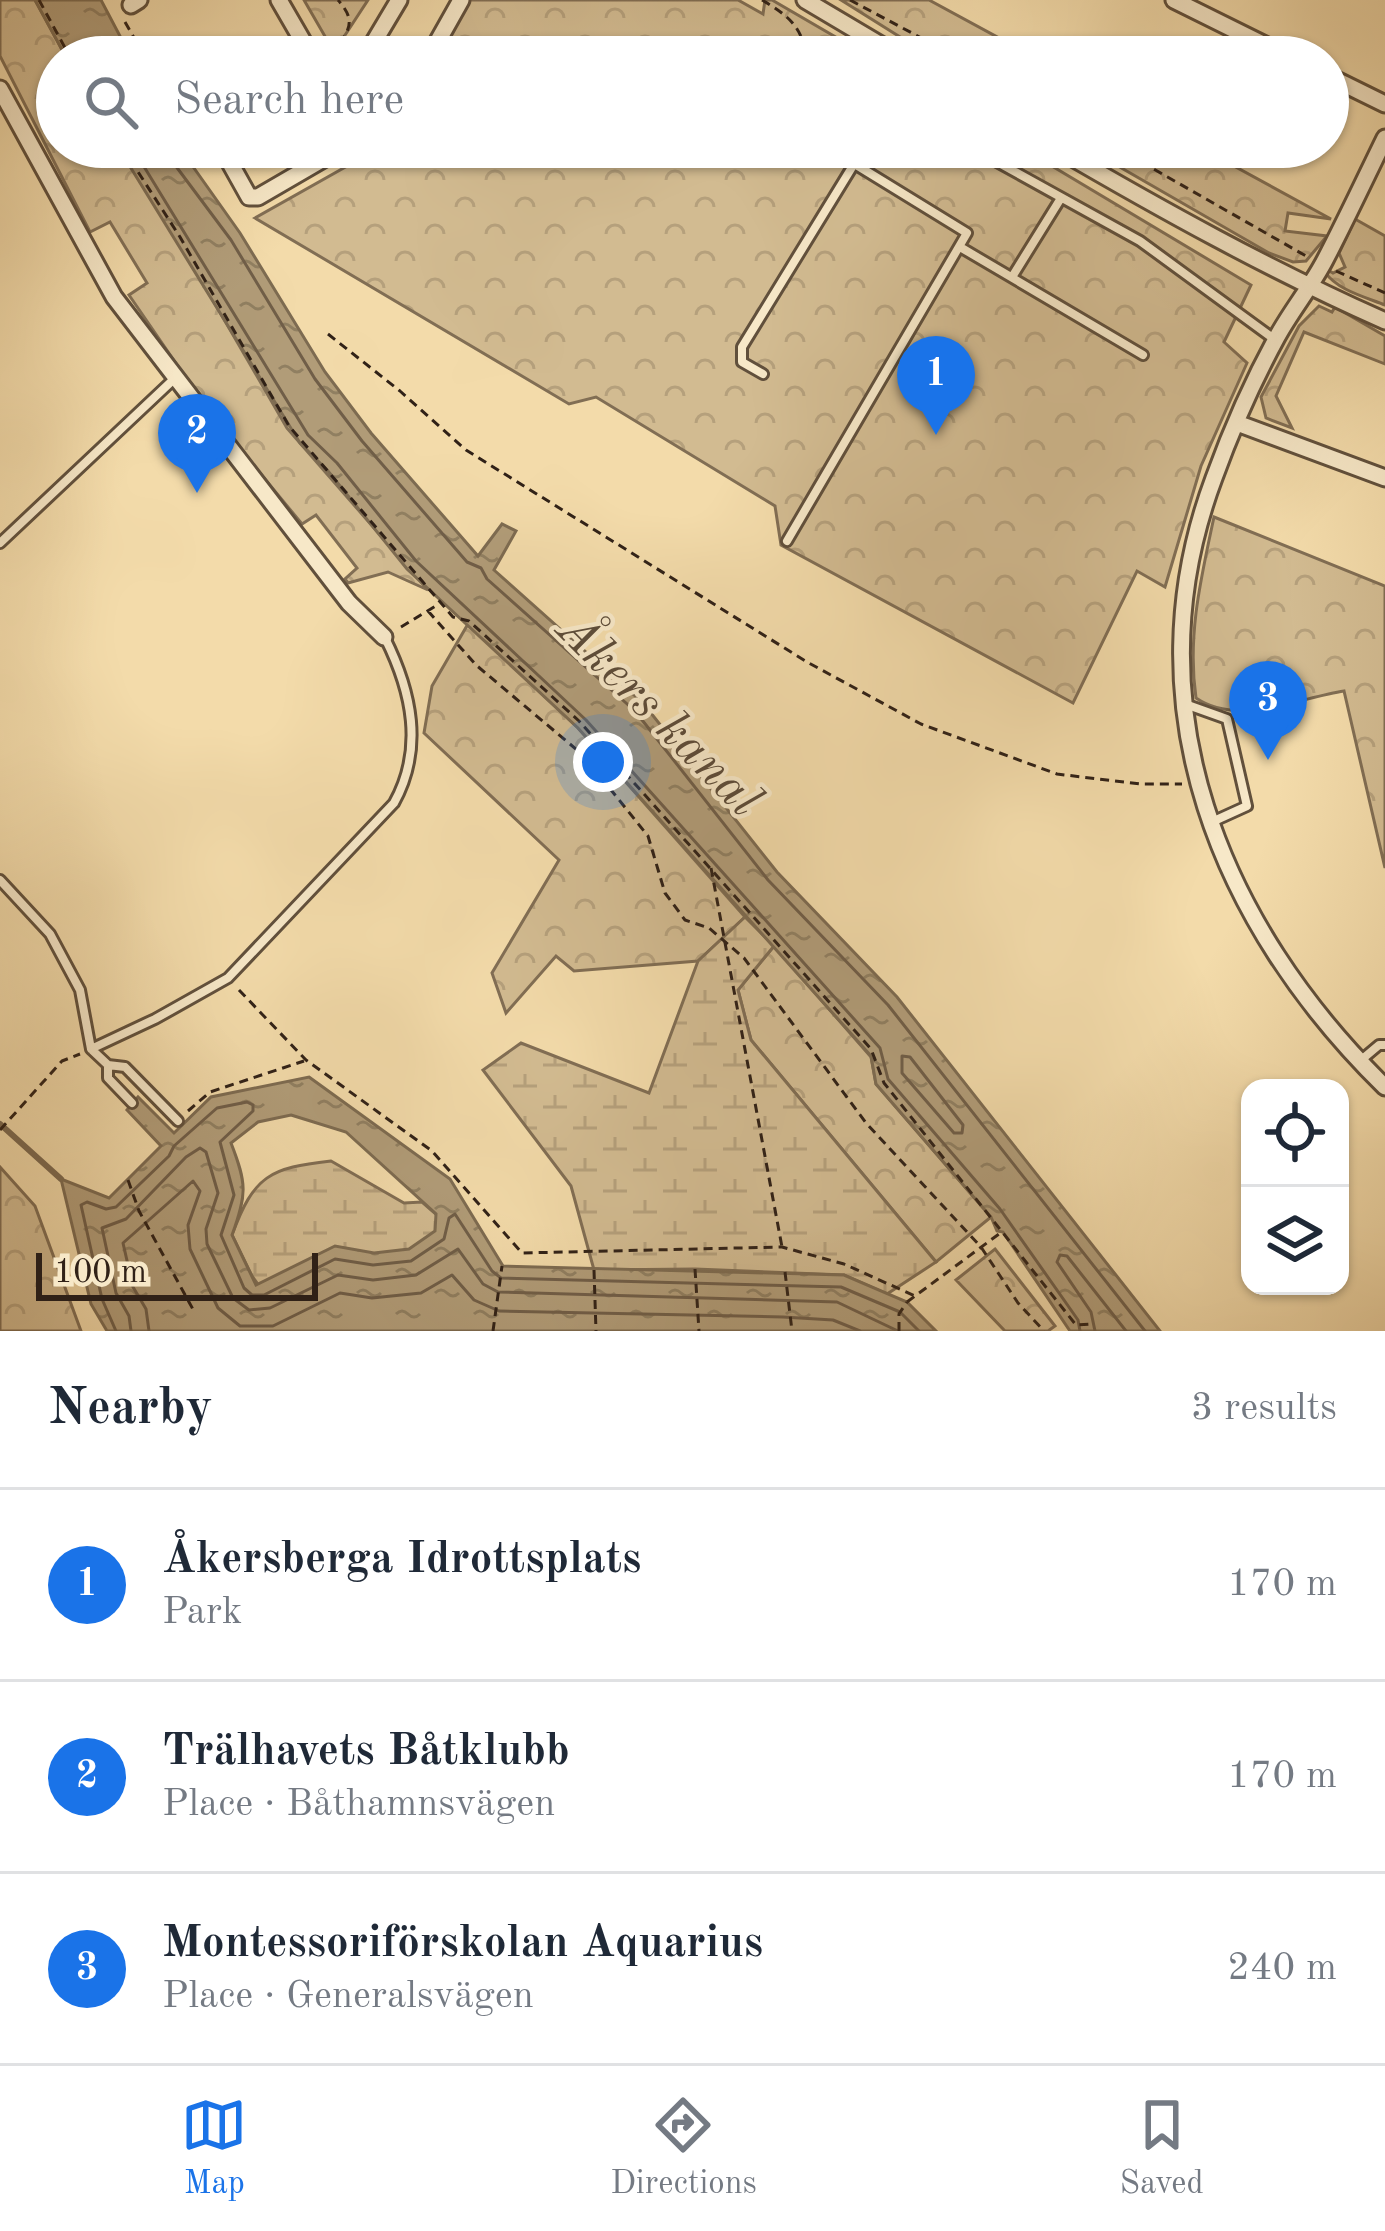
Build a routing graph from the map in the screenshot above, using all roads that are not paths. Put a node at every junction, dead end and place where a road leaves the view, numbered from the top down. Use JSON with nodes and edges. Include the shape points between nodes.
{"nodes":[{"id":1,"x":279,"y":0,"type":"edge"},
{"id":2,"x":399,"y":0,"type":"edge"},
{"id":3,"x":1174,"y":0,"type":"edge"},
{"id":4,"x":454,"y":2,"type":"edge"},
{"id":5,"x":815,"y":2,"type":"edge"},
{"id":6,"x":300,"y":36,"type":"edge"},
{"id":7,"x":378,"y":36,"type":"edge"},
{"id":8,"x":439,"y":36,"type":"edge"},
{"id":9,"x":868,"y":36,"type":"edge"},
{"id":10,"x":1247,"y":36,"type":"edge"},
{"id":11,"x":1349,"y":86,"type":"edge"},
{"id":12,"x":0,"y":89,"type":"edge"},
{"id":13,"x":1385,"y":104,"type":"edge"},
{"id":14,"x":1385,"y":138,"type":"edge"},
{"id":15,"x":36,"y":155,"type":"edge"},
{"id":16,"x":43,"y":168,"type":"edge"},
{"id":17,"x":233,"y":168,"type":"edge"},
{"id":18,"x":308,"y":168,"type":"edge"},
{"id":19,"x":852,"y":168,"type":"edge"},
{"id":20,"x":861,"y":168,"type":"edge"},
{"id":21,"x":1007,"y":168,"type":"edge"},
{"id":22,"x":1090,"y":168,"type":"edge"},
{"id":23,"x":1061,"y":198,"type":"junction"},
{"id":24,"x":960,"y":247,"type":"junction"},
{"id":25,"x":1012,"y":277,"type":"junction"},
{"id":26,"x":1306,"y":286,"type":"junction"},
{"id":27,"x":1385,"y":321,"type":"edge"},
{"id":28,"x":1275,"y":340,"type":"junction"},
{"id":29,"x":1143,"y":355,"type":"dead end"},
{"id":30,"x":763,"y":374,"type":"dead end"},
{"id":31,"x":175,"y":378,"type":"junction"},
{"id":32,"x":1237,"y":423,"type":"junction"},
{"id":33,"x":1385,"y":478,"type":"edge"},
{"id":34,"x":787,"y":541,"type":"dead end"},
{"id":35,"x":0,"y":543,"type":"edge"},
{"id":36,"x":384,"y":637,"type":"joint"},
{"id":37,"x":1183,"y":703,"type":"junction"},
{"id":38,"x":1211,"y":823,"type":"junction"},
{"id":39,"x":0,"y":880,"type":"edge"},
{"id":40,"x":1385,"y":1045,"type":"edge"},
{"id":41,"x":91,"y":1049,"type":"junction"},
{"id":42,"x":1359,"y":1062,"type":"junction"},
{"id":43,"x":109,"y":1065,"type":"junction"},
{"id":44,"x":1385,"y":1087,"type":"edge"},
{"id":45,"x":132,"y":1103,"type":"dead end"},
{"id":46,"x":178,"y":1121,"type":"road end"}],
"edges":[{"from":1,"to":6,"type":"street"},
{"from":2,"to":7,"type":"street"},
{"from":3,"to":10,"type":"street"},
{"from":4,"to":8,"type":"street"},
{"from":5,"to":9,"type":"street"},
{"from":11,"to":13,"type":"street"},
{"from":12,"to":15,"type":"street"},
{"from":14,"to":26,"type":"street"},
{"from":16,"to":31,"type":"street","via":[[114,297]]},
{"from":17,"to":18,"type":"street","via":[[249,197]]},
{"from":19,"to":30,"type":"lane","via":[[742,347],[742,362]]},
{"from":20,"to":24,"type":"lane","via":[[967,233]]},
{"from":21,"to":23,"type":"lane"},
{"from":22,"to":26,"type":"street"},
{"from":23,"to":25,"type":"lane"},
{"from":23,"to":28,"type":"lane","via":[[1140,241]]},
{"from":24,"to":25,"type":"lane"},
{"from":24,"to":34,"type":"lane"},
{"from":25,"to":29,"type":"lane"},
{"from":26,"to":27,"type":"street"},
{"from":26,"to":28,"type":"street"},
{"from":28,"to":32,"type":"street"},
{"from":31,"to":35,"type":"lane"},
{"from":31,"to":36,"type":"street"},
{"from":32,"to":33,"type":"street"},
{"from":32,"to":37,"type":"street","via":[[1189,564]]},
{"from":36,"to":41,"type":"lane","via":[[410,706],[413,748],[407,779],[378,824],[227,978]]},
{"from":37,"to":38,"type":"street"},
{"from":37,"to":38,"type":"lane","via":[[1227,719],[1247,806]]},
{"from":38,"to":42,"type":"street","via":[[1278,958]]},
{"from":39,"to":41,"type":"lane","via":[[50,934],[80,990]]},
{"from":40,"to":42,"type":"lane"},
{"from":41,"to":43,"type":"lane"},
{"from":42,"to":44,"type":"street"},
{"from":43,"to":45,"type":"lane","via":[[108,1078]]},
{"from":43,"to":46,"type":"lane","via":[[124,1067]]}]}
